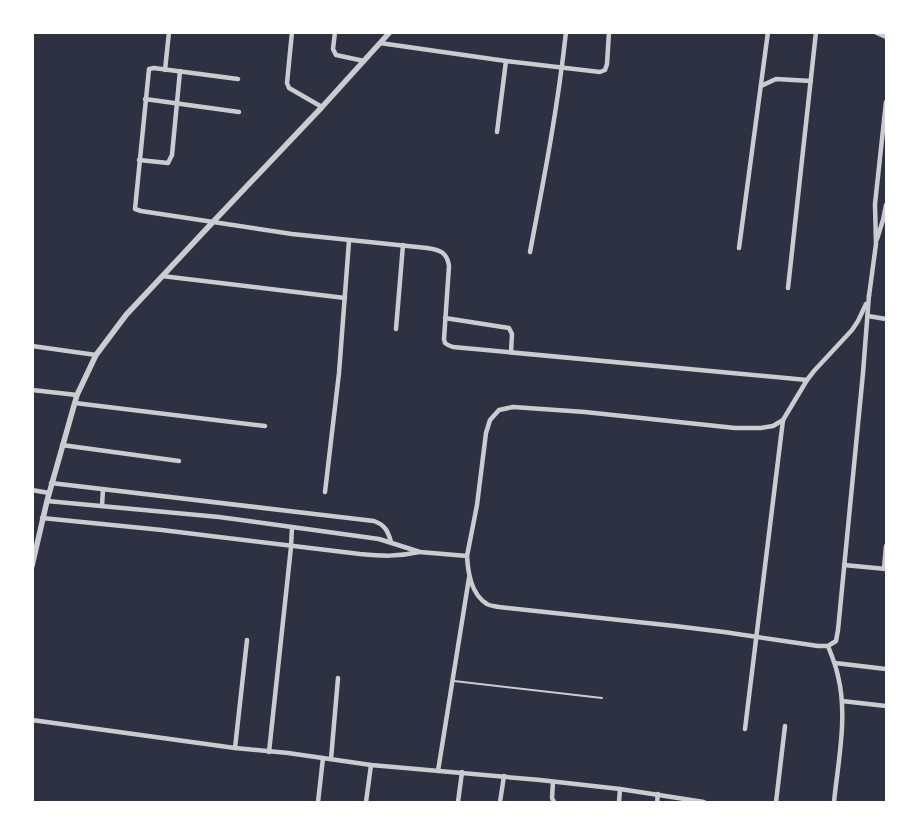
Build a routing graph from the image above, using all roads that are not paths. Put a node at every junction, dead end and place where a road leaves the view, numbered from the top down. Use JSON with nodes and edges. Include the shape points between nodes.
{"nodes":[{"id":1,"x":169,"y":32,"type":"edge"},
{"id":2,"x":292,"y":32,"type":"edge"},
{"id":3,"x":335,"y":32,"type":"edge"},
{"id":4,"x":390,"y":32,"type":"edge"},
{"id":5,"x":566,"y":32,"type":"edge"},
{"id":6,"x":609,"y":32,"type":"edge"},
{"id":7,"x":768,"y":32,"type":"edge"},
{"id":8,"x":816,"y":32,"type":"edge"},
{"id":9,"x":875,"y":32,"type":"edge"},
{"id":10,"x":886,"y":37,"type":"edge"},
{"id":11,"x":380,"y":43,"type":"junction"},
{"id":12,"x":364,"y":61,"type":"junction"},
{"id":13,"x":506,"y":61,"type":"junction"},
{"id":14,"x":562,"y":67,"type":"junction"},
{"id":15,"x":165,"y":70,"type":"junction"},
{"id":16,"x":180,"y":72,"type":"junction"},
{"id":17,"x":238,"y":79,"type":"dead end"},
{"id":18,"x":811,"y":81,"type":"junction"},
{"id":19,"x":761,"y":86,"type":"junction"},
{"id":20,"x":146,"y":99,"type":"junction"},
{"id":21,"x":886,"y":102,"type":"edge"},
{"id":22,"x":178,"y":104,"type":"junction"},
{"id":23,"x":322,"y":107,"type":"junction"},
{"id":24,"x":239,"y":112,"type":"dead end"},
{"id":25,"x":497,"y":132,"type":"dead end"},
{"id":26,"x":139,"y":160,"type":"junction"},
{"id":27,"x":886,"y":204,"type":"edge"},
{"id":28,"x":212,"y":223,"type":"junction"},
{"id":29,"x":349,"y":241,"type":"junction"},
{"id":30,"x":876,"y":244,"type":"junction"},
{"id":31,"x":403,"y":245,"type":"junction"},
{"id":32,"x":739,"y":248,"type":"dead end"},
{"id":33,"x":530,"y":252,"type":"dead end"},
{"id":34,"x":162,"y":276,"type":"junction"},
{"id":35,"x":788,"y":288,"type":"dead end"},
{"id":36,"x":869,"y":295,"type":"junction"},
{"id":37,"x":345,"y":298,"type":"junction"},
{"id":38,"x":868,"y":316,"type":"junction"},
{"id":39,"x":445,"y":318,"type":"junction"},
{"id":40,"x":886,"y":319,"type":"edge"},
{"id":41,"x":396,"y":329,"type":"dead end"},
{"id":42,"x":32,"y":346,"type":"edge"},
{"id":43,"x":511,"y":352,"type":"junction"},
{"id":44,"x":96,"y":355,"type":"junction"},
{"id":45,"x":807,"y":380,"type":"junction"},
{"id":46,"x":32,"y":390,"type":"edge"},
{"id":47,"x":77,"y":395,"type":"junction"},
{"id":48,"x":75,"y":403,"type":"junction"},
{"id":49,"x":783,"y":420,"type":"junction"},
{"id":50,"x":265,"y":426,"type":"dead end"},
{"id":51,"x":62,"y":445,"type":"junction"},
{"id":52,"x":179,"y":460,"type":"dead end"},
{"id":53,"x":51,"y":483,"type":"junction"},
{"id":54,"x":104,"y":489,"type":"junction"},
{"id":55,"x":32,"y":490,"type":"edge"},
{"id":56,"x":324,"y":492,"type":"dead end"},
{"id":57,"x":49,"y":493,"type":"junction"},
{"id":58,"x":47,"y":501,"type":"junction"},
{"id":59,"x":102,"y":506,"type":"junction"},
{"id":60,"x":42,"y":518,"type":"junction"},
{"id":61,"x":292,"y":527,"type":"junction"},
{"id":62,"x":390,"y":542,"type":"junction"},
{"id":63,"x":291,"y":546,"type":"junction"},
{"id":64,"x":886,"y":546,"type":"edge"},
{"id":65,"x":420,"y":552,"type":"junction"},
{"id":66,"x":467,"y":556,"type":"junction"},
{"id":67,"x":32,"y":566,"type":"edge"},
{"id":68,"x":844,"y":566,"type":"junction"},
{"id":69,"x":885,"y":569,"type":"edge"},
{"id":70,"x":469,"y":576,"type":"junction"},
{"id":71,"x":756,"y":637,"type":"junction"},
{"id":72,"x":247,"y":640,"type":"dead end"},
{"id":73,"x":828,"y":646,"type":"junction"},
{"id":74,"x":834,"y":663,"type":"junction"},
{"id":75,"x":886,"y":669,"type":"edge"},
{"id":76,"x":338,"y":678,"type":"dead end"},
{"id":77,"x":452,"y":681,"type":"junction"},
{"id":78,"x":602,"y":698,"type":"dead end"},
{"id":79,"x":842,"y":701,"type":"junction"},
{"id":80,"x":886,"y":706,"type":"edge"},
{"id":81,"x":32,"y":720,"type":"edge"},
{"id":82,"x":785,"y":726,"type":"dead end"},
{"id":83,"x":746,"y":729,"type":"dead end"},
{"id":84,"x":235,"y":748,"type":"junction"},
{"id":85,"x":269,"y":752,"type":"junction"},
{"id":86,"x":323,"y":758,"type":"junction"},
{"id":87,"x":331,"y":759,"type":"junction"},
{"id":88,"x":371,"y":765,"type":"junction"},
{"id":89,"x":438,"y":771,"type":"junction"},
{"id":90,"x":462,"y":772,"type":"junction"},
{"id":91,"x":504,"y":776,"type":"junction"},
{"id":92,"x":552,"y":782,"type":"junction"},
{"id":93,"x":620,"y":789,"type":"junction"},
{"id":94,"x":658,"y":794,"type":"junction"},
{"id":95,"x":318,"y":802,"type":"edge"},
{"id":96,"x":366,"y":802,"type":"edge"},
{"id":97,"x":458,"y":802,"type":"edge"},
{"id":98,"x":500,"y":802,"type":"edge"},
{"id":99,"x":554,"y":802,"type":"edge"},
{"id":100,"x":619,"y":802,"type":"edge"},
{"id":101,"x":657,"y":802,"type":"edge"},
{"id":102,"x":704,"y":802,"type":"edge"},
{"id":103,"x":776,"y":802,"type":"edge"},
{"id":104,"x":834,"y":802,"type":"edge"}],
"edges":[{"from":1,"to":15,"type":"street"},
{"from":2,"to":23,"type":"street","via":[[289,88]]},
{"from":3,"to":12,"type":"street","via":[[333,49],[336,55]]},
{"from":4,"to":11,"type":"street"},
{"from":5,"to":14,"type":"street"},
{"from":6,"to":14,"type":"street","via":[[604,70]]},
{"from":7,"to":19,"type":"street"},
{"from":8,"to":18,"type":"street"},
{"from":9,"to":10,"type":"street"},
{"from":11,"to":12,"type":"street"},
{"from":11,"to":13,"type":"street"},
{"from":12,"to":23,"type":"street"},
{"from":13,"to":14,"type":"street"},
{"from":13,"to":25,"type":"street"},
{"from":14,"to":33,"type":"street"},
{"from":15,"to":16,"type":"street"},
{"from":15,"to":20,"type":"street","via":[[149,69]]},
{"from":16,"to":17,"type":"street"},
{"from":16,"to":22,"type":"street"},
{"from":18,"to":19,"type":"street","via":[[776,79]]},
{"from":18,"to":35,"type":"street"},
{"from":19,"to":32,"type":"street"},
{"from":20,"to":22,"type":"street"},
{"from":20,"to":26,"type":"street"},
{"from":21,"to":30,"type":"street","via":[[875,204]]},
{"from":22,"to":24,"type":"street"},
{"from":22,"to":26,"type":"street","via":[[170,161]]},
{"from":23,"to":28,"type":"street"},
{"from":26,"to":28,"type":"street","via":[[135,209]]},
{"from":27,"to":30,"type":"street"},
{"from":28,"to":29,"type":"street"},
{"from":28,"to":34,"type":"street"},
{"from":29,"to":31,"type":"street"},
{"from":29,"to":37,"type":"street"},
{"from":30,"to":36,"type":"street"},
{"from":31,"to":39,"type":"street","via":[[437,250],[448,259]]},
{"from":31,"to":41,"type":"street"},
{"from":34,"to":37,"type":"street"},
{"from":34,"to":44,"type":"street","via":[[126,315]]},
{"from":36,"to":38,"type":"street"},
{"from":36,"to":45,"type":"street","via":[[858,321]]},
{"from":37,"to":56,"type":"street"},
{"from":38,"to":40,"type":"street"},
{"from":38,"to":68,"type":"street"},
{"from":39,"to":43,"type":"street","via":[[509,328]]},
{"from":39,"to":43,"type":"street","via":[[444,338],[448,346]]},
{"from":42,"to":44,"type":"street"},
{"from":43,"to":45,"type":"street"},
{"from":44,"to":47,"type":"street"},
{"from":45,"to":49,"type":"street"},
{"from":46,"to":47,"type":"street"},
{"from":47,"to":48,"type":"street"},
{"from":48,"to":50,"type":"street"},
{"from":48,"to":51,"type":"street"},
{"from":49,"to":66,"type":"street","via":[[767,427],[735,428],[513,406],[499,410],[490,420],[486,433]]},
{"from":49,"to":71,"type":"street"},
{"from":51,"to":52,"type":"street"},
{"from":51,"to":53,"type":"street"},
{"from":53,"to":54,"type":"street"},
{"from":53,"to":57,"type":"street"},
{"from":54,"to":59,"type":"street"},
{"from":54,"to":62,"type":"street","via":[[374,521],[385,527]]},
{"from":55,"to":57,"type":"street"},
{"from":57,"to":58,"type":"street"},
{"from":58,"to":59,"type":"street"},
{"from":58,"to":60,"type":"street"},
{"from":59,"to":61,"type":"street"},
{"from":60,"to":63,"type":"street"},
{"from":60,"to":67,"type":"street"},
{"from":61,"to":62,"type":"street"},
{"from":61,"to":63,"type":"street"},
{"from":62,"to":65,"type":"street"},
{"from":63,"to":65,"type":"street","via":[[392,556]]},
{"from":63,"to":85,"type":"street"},
{"from":64,"to":69,"type":"street"},
{"from":65,"to":66,"type":"street"},
{"from":66,"to":70,"type":"street"},
{"from":68,"to":69,"type":"street"},
{"from":68,"to":73,"type":"street","via":[[837,636],[836,641]]},
{"from":70,"to":71,"type":"street","via":[[480,598],[499,607]]},
{"from":70,"to":77,"type":"street"},
{"from":71,"to":73,"type":"street"},
{"from":71,"to":83,"type":"street"},
{"from":72,"to":84,"type":"street"},
{"from":73,"to":74,"type":"street"},
{"from":74,"to":75,"type":"street"},
{"from":74,"to":79,"type":"street"},
{"from":76,"to":87,"type":"street"},
{"from":77,"to":78,"type":"lane"},
{"from":77,"to":89,"type":"street"},
{"from":79,"to":80,"type":"street"},
{"from":79,"to":104,"type":"street"},
{"from":81,"to":84,"type":"street"},
{"from":82,"to":103,"type":"street"},
{"from":84,"to":85,"type":"street"},
{"from":85,"to":86,"type":"street"},
{"from":86,"to":87,"type":"street"},
{"from":86,"to":95,"type":"street"},
{"from":87,"to":88,"type":"street"},
{"from":88,"to":89,"type":"street"},
{"from":88,"to":96,"type":"street"},
{"from":89,"to":90,"type":"street"},
{"from":90,"to":91,"type":"street"},
{"from":90,"to":97,"type":"street"},
{"from":91,"to":92,"type":"street"},
{"from":91,"to":98,"type":"street"},
{"from":92,"to":93,"type":"street"},
{"from":92,"to":99,"type":"street"},
{"from":93,"to":94,"type":"street"},
{"from":93,"to":100,"type":"street"},
{"from":94,"to":101,"type":"street"},
{"from":94,"to":102,"type":"street"}]}
